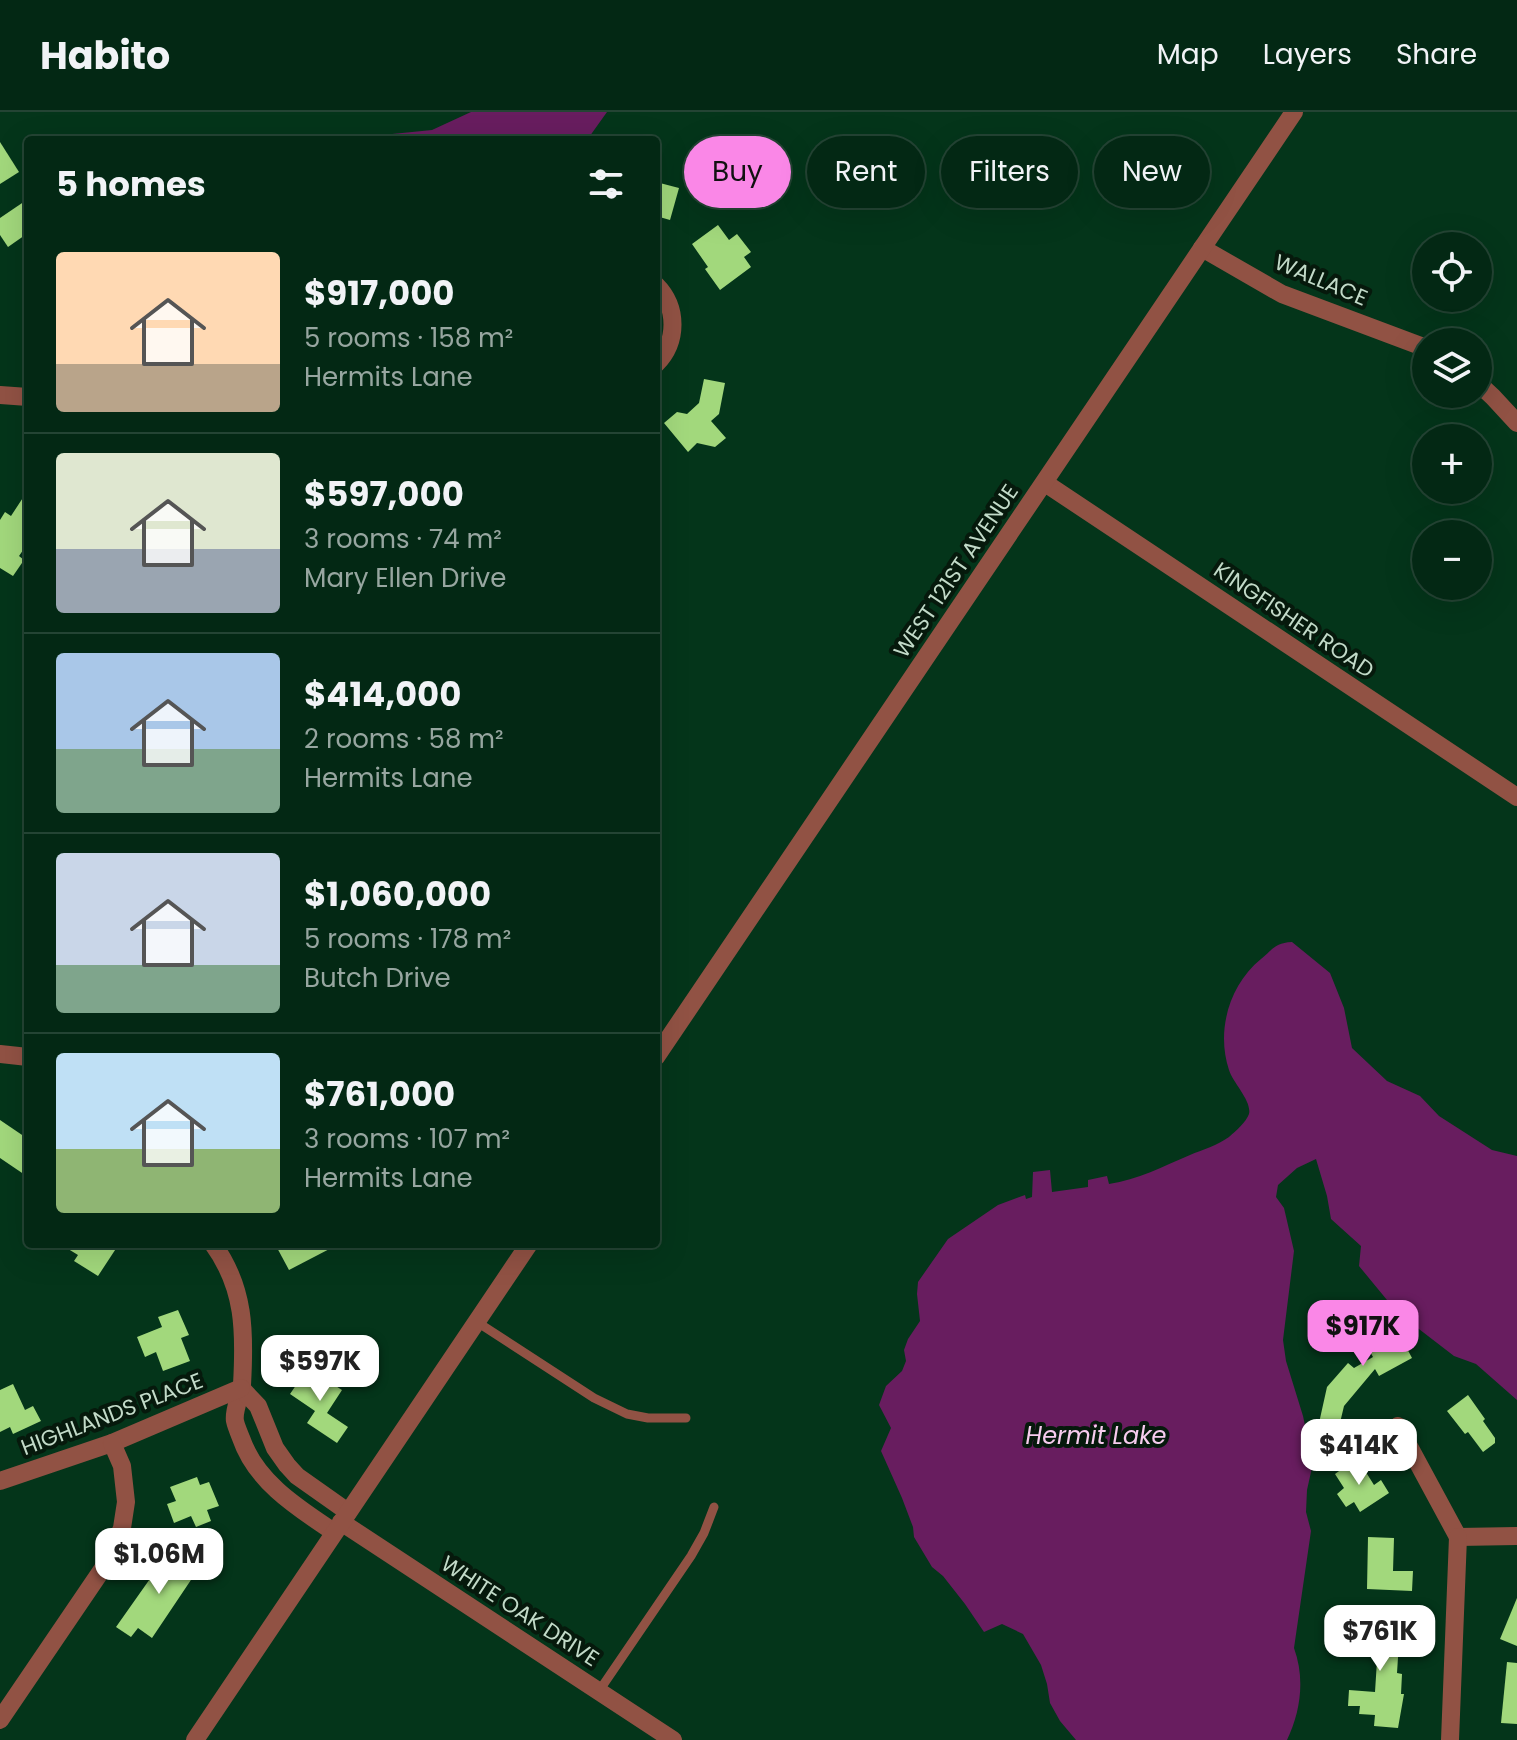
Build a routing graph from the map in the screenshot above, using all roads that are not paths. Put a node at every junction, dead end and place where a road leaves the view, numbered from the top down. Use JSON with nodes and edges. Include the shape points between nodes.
{"nodes":[{"id":1,"x":1294,"y":112,"type":"edge"},
{"id":2,"x":1202,"y":248,"type":"junction"},
{"id":3,"x":660,"y":291,"type":"edge"},
{"id":4,"x":1412,"y":342,"type":"edge"},
{"id":5,"x":660,"y":360,"type":"edge"},
{"id":6,"x":0,"y":395,"type":"edge"},
{"id":7,"x":1492,"y":396,"type":"edge"},
{"id":8,"x":24,"y":397,"type":"edge"},
{"id":9,"x":1517,"y":423,"type":"edge"},
{"id":10,"x":1045,"y":483,"type":"junction"},
{"id":11,"x":1517,"y":797,"type":"edge"},
{"id":12,"x":660,"y":1051,"type":"edge"},
{"id":13,"x":0,"y":1054,"type":"edge"},
{"id":14,"x":24,"y":1057,"type":"edge"},
{"id":15,"x":215,"y":1248,"type":"edge"},
{"id":16,"x":526,"y":1248,"type":"edge"},
{"id":17,"x":477,"y":1322,"type":"junction"},
{"id":18,"x":241,"y":1388,"type":"junction"},
{"id":19,"x":686,"y":1418,"type":"dead end"},
{"id":20,"x":1398,"y":1426,"type":"dead end"},
{"id":21,"x":112,"y":1443,"type":"junction"},
{"id":22,"x":0,"y":1481,"type":"edge"},
{"id":23,"x":714,"y":1507,"type":"dead end"},
{"id":24,"x":341,"y":1522,"type":"junction"},
{"id":25,"x":1517,"y":1536,"type":"edge"},
{"id":26,"x":1458,"y":1537,"type":"junction"},
{"id":27,"x":599,"y":1691,"type":"junction"},
{"id":28,"x":0,"y":1720,"type":"edge"},
{"id":29,"x":195,"y":1740,"type":"edge"},
{"id":30,"x":673,"y":1740,"type":"edge"},
{"id":31,"x":1450,"y":1740,"type":"edge"}],
"edges":[{"from":1,"to":2,"type":"street","name":"WEST 121ST AVENUE"},
{"from":2,"to":4,"type":"street","name":"WALLACE","via":[[1282,294]]},
{"from":2,"to":10,"type":"street","name":"WEST 121ST AVENUE"},
{"from":3,"to":5,"type":"street","via":[[673,322],[671,341]]},
{"from":6,"to":8,"type":"street"},
{"from":7,"to":9,"type":"street"},
{"from":10,"to":11,"type":"street","name":"KINGFISHER ROAD"},
{"from":10,"to":12,"type":"street","name":"WEST 121ST AVENUE"},
{"from":13,"to":14,"type":"street"},
{"from":15,"to":18,"type":"street","via":[[234,1278],[243,1322]]},
{"from":16,"to":17,"type":"street"},
{"from":17,"to":19,"type":"lane","via":[[627,1414]]},
{"from":17,"to":24,"type":"street"},
{"from":18,"to":21,"type":"street","name":"HIGHLANDS PLACE"},
{"from":18,"to":24,"type":"street","via":[[258,1406],[287,1465]]},
{"from":18,"to":24,"type":"street","via":[[234,1419],[260,1472],[284,1497]]},
{"from":20,"to":26,"type":"street"},
{"from":21,"to":22,"type":"street","name":"HIGHLANDS PLACE"},
{"from":21,"to":28,"type":"street","via":[[122,1466],[122,1528],[108,1561]]},
{"from":23,"to":27,"type":"lane","via":[[691,1556]]},
{"from":24,"to":27,"type":"street","name":"WHITE OAK DRIVE"},
{"from":24,"to":29,"type":"street"},
{"from":25,"to":26,"type":"street"},
{"from":26,"to":31,"type":"street"},
{"from":27,"to":30,"type":"street","name":"WHITE OAK DRIVE"}]}
